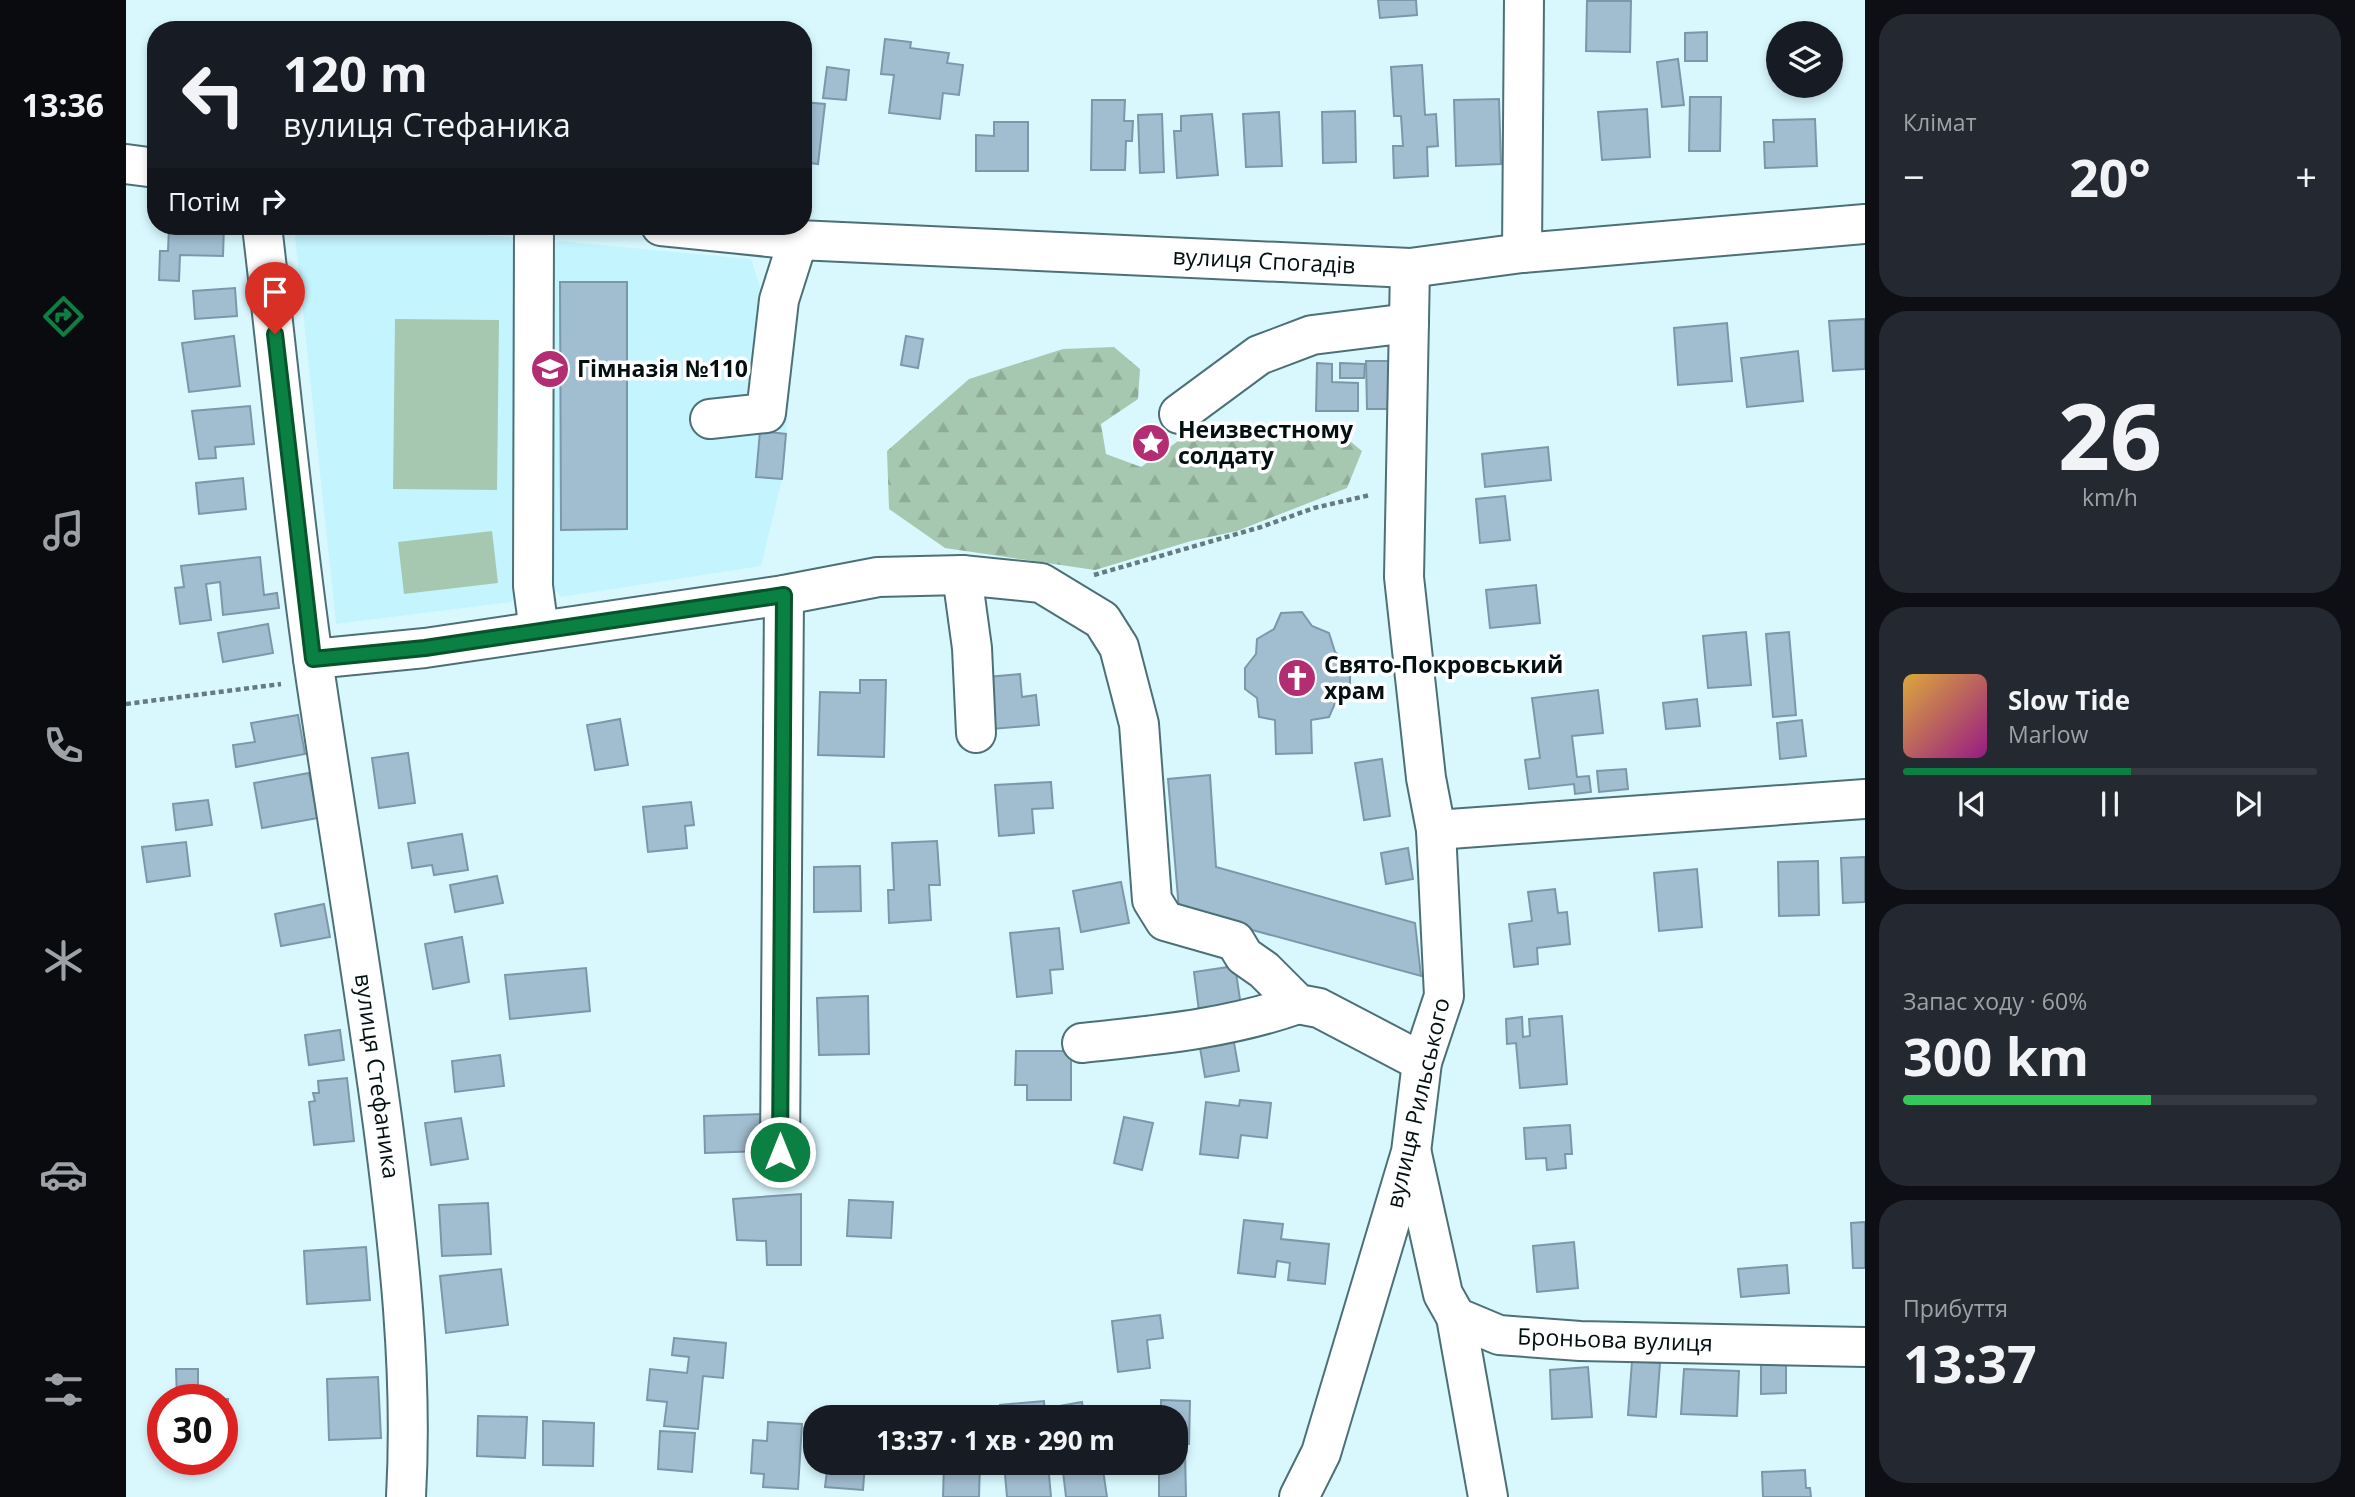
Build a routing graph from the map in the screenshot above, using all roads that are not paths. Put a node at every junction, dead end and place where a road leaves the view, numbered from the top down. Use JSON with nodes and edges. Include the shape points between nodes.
{"nodes":[{"id":1,"x":1524,"y":0,"type":"edge"},
{"id":2,"x":126,"y":164,"type":"edge"},
{"id":3,"x":147,"y":167,"type":"edge"},
{"id":4,"x":1865,"y":224,"type":"edge"},
{"id":5,"x":263,"y":235,"type":"edge"},
{"id":6,"x":534,"y":235,"type":"edge"},
{"id":7,"x":749,"y":235,"type":"edge"},
{"id":8,"x":798,"y":240,"type":"junction"},
{"id":9,"x":1522,"y":253,"type":"junction"},
{"id":10,"x":1410,"y":268,"type":"junction"},
{"id":11,"x":1409,"y":323,"type":"junction"},
{"id":12,"x":1179,"y":414,"type":"dead end"},
{"id":13,"x":710,"y":419,"type":"dead end"},
{"id":14,"x":962,"y":575,"type":"junction"},
{"id":15,"x":784,"y":595,"type":"junction"},
{"id":16,"x":539,"y":631,"type":"junction"},
{"id":17,"x":315,"y":669,"type":"junction"},
{"id":18,"x":976,"y":733,"type":"dead end"},
{"id":19,"x":1865,"y":799,"type":"edge"},
{"id":20,"x":1436,"y":830,"type":"junction"},
{"id":21,"x":1298,"y":1004,"type":"junction"},
{"id":22,"x":1082,"y":1043,"type":"dead end"},
{"id":23,"x":1423,"y":1062,"type":"junction"},
{"id":24,"x":780,"y":1152,"type":"dead end"},
{"id":25,"x":1411,"y":1152,"type":"junction"},
{"id":26,"x":1456,"y":1317,"type":"junction"},
{"id":27,"x":1865,"y":1346,"type":"edge"},
{"id":28,"x":406,"y":1497,"type":"edge"},
{"id":29,"x":1299,"y":1497,"type":"edge"},
{"id":30,"x":1488,"y":1497,"type":"edge"}],
"edges":[{"from":1,"to":9,"type":"street"},
{"from":2,"to":3,"type":"street"},
{"from":4,"to":9,"type":"street","name":"вулиця Спогадів"},
{"from":5,"to":17,"type":"street","name":"вулиця Стефаника"},
{"from":6,"to":16,"type":"street","via":[[533,586]]},
{"from":7,"to":8,"type":"street","name":"вулиця Спогадів"},
{"from":8,"to":10,"type":"street","name":"вулиця Спогадів"},
{"from":8,"to":13,"type":"street","via":[[779,300],[766,412]]},
{"from":9,"to":10,"type":"street","name":"вулиця Спогадів"},
{"from":10,"to":11,"type":"street","name":"вулиця Рильського"},
{"from":11,"to":12,"type":"street","via":[[1312,335],[1259,355]]},
{"from":11,"to":20,"type":"street","name":"вулиця Рильського","via":[[1404,577]]},
{"from":14,"to":15,"type":"street","via":[[878,577]]},
{"from":14,"to":18,"type":"street","via":[[972,648]]},
{"from":14,"to":21,"type":"street","via":[[1041,583],[1102,620],[1119,647],[1139,724],[1152,900],[1165,921],[1235,941],[1244,956]]},
{"from":15,"to":16,"type":"street"},
{"from":15,"to":24,"type":"street"},
{"from":16,"to":17,"type":"street"},
{"from":17,"to":28,"type":"street","name":"вулиця Стефаника","via":[[359,944],[394,1207],[408,1356]]},
{"from":19,"to":20,"type":"street"},
{"from":20,"to":23,"type":"street","name":"вулиця Рильського","via":[[1444,996]]},
{"from":21,"to":22,"type":"street","via":[[1194,1032]]},
{"from":21,"to":23,"type":"street","via":[[1319,1008]]},
{"from":23,"to":25,"type":"street","name":"вулиця Рильського"},
{"from":25,"to":26,"type":"street","via":[[1443,1294]]},
{"from":25,"to":29,"type":"street","name":"вулиця Рильського","via":[[1321,1453]]},
{"from":26,"to":27,"type":"street","name":"Броньова вулиця","via":[[1499,1335],[1580,1341]]},
{"from":26,"to":30,"type":"street"}]}
